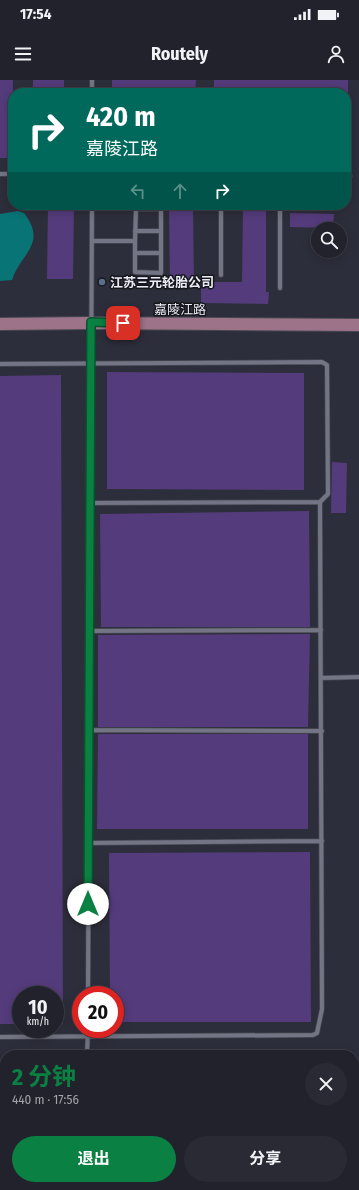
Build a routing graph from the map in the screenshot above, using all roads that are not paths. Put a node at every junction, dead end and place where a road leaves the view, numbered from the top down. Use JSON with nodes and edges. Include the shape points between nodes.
{"nodes":[{"id":1,"x":92,"y":210,"type":"edge"},
{"id":2,"x":136,"y":210,"type":"edge"},
{"id":3,"x":162,"y":210,"type":"edge"},
{"id":4,"x":221,"y":210,"type":"edge"},
{"id":5,"x":280,"y":210,"type":"edge"},
{"id":6,"x":136,"y":231,"type":"junction"},
{"id":7,"x":161,"y":231,"type":"junction"},
{"id":8,"x":92,"y":241,"type":"junction"},
{"id":9,"x":135,"y":242,"type":"junction"},
{"id":10,"x":135,"y":253,"type":"junction"},
{"id":11,"x":161,"y":253,"type":"junction"},
{"id":12,"x":221,"y":275,"type":"dead end"},
{"id":13,"x":280,"y":288,"type":"dead end"},
{"id":14,"x":91,"y":322,"type":"junction"},
{"id":15,"x":0,"y":324,"type":"edge"},
{"id":16,"x":359,"y":325,"type":"edge"},
{"id":17,"x":0,"y":364,"type":"edge"},
{"id":18,"x":91,"y":364,"type":"junction"},
{"id":19,"x":320,"y":502,"type":"junction"},
{"id":20,"x":90,"y":503,"type":"junction"},
{"id":21,"x":321,"y":630,"type":"junction"},
{"id":22,"x":89,"y":631,"type":"junction"},
{"id":23,"x":359,"y":677,"type":"edge"},
{"id":24,"x":321,"y":678,"type":"junction"},
{"id":25,"x":89,"y":730,"type":"junction"},
{"id":26,"x":322,"y":731,"type":"junction"},
{"id":27,"x":322,"y":840,"type":"junction"},
{"id":28,"x":89,"y":843,"type":"junction"},
{"id":29,"x":88,"y":986,"type":"edge"},
{"id":30,"x":0,"y":1037,"type":"edge"},
{"id":31,"x":72,"y":1037,"type":"edge"},
{"id":32,"x":124,"y":1037,"type":"edge"},
{"id":33,"x":88,"y":1038,"type":"edge"},
{"id":34,"x":87,"y":1050,"type":"edge"}],
"edges":[{"from":1,"to":8,"type":"lane"},
{"from":2,"to":6,"type":"lane"},
{"from":3,"to":7,"type":"lane"},
{"from":4,"to":12,"type":"lane"},
{"from":5,"to":13,"type":"lane"},
{"from":6,"to":7,"type":"lane"},
{"from":6,"to":9,"type":"lane"},
{"from":7,"to":11,"type":"lane"},
{"from":8,"to":9,"type":"lane"},
{"from":8,"to":14,"type":"lane"},
{"from":9,"to":10,"type":"lane"},
{"from":10,"to":11,"type":"lane"},
{"from":10,"to":11,"type":"lane","via":[[135,272],[161,273]]},
{"from":14,"to":15,"type":"street","name":"嘉陵江路"},
{"from":14,"to":16,"type":"street","name":"嘉陵江路"},
{"from":14,"to":18,"type":"lane"},
{"from":17,"to":18,"type":"lane"},
{"from":18,"to":19,"type":"lane","via":[[322,362],[327,365],[328,494]]},
{"from":18,"to":20,"type":"lane"},
{"from":19,"to":20,"type":"lane"},
{"from":19,"to":21,"type":"lane"},
{"from":20,"to":22,"type":"lane"},
{"from":21,"to":22,"type":"lane"},
{"from":21,"to":24,"type":"lane"},
{"from":22,"to":25,"type":"lane"},
{"from":23,"to":24,"type":"lane"},
{"from":24,"to":26,"type":"lane"},
{"from":25,"to":26,"type":"lane"},
{"from":25,"to":28,"type":"lane"},
{"from":26,"to":27,"type":"lane"},
{"from":27,"to":28,"type":"lane"},
{"from":27,"to":32,"type":"lane","via":[[322,1009],[317,1033]]},
{"from":28,"to":29,"type":"lane"},
{"from":30,"to":31,"type":"lane"},
{"from":33,"to":34,"type":"lane"}]}
